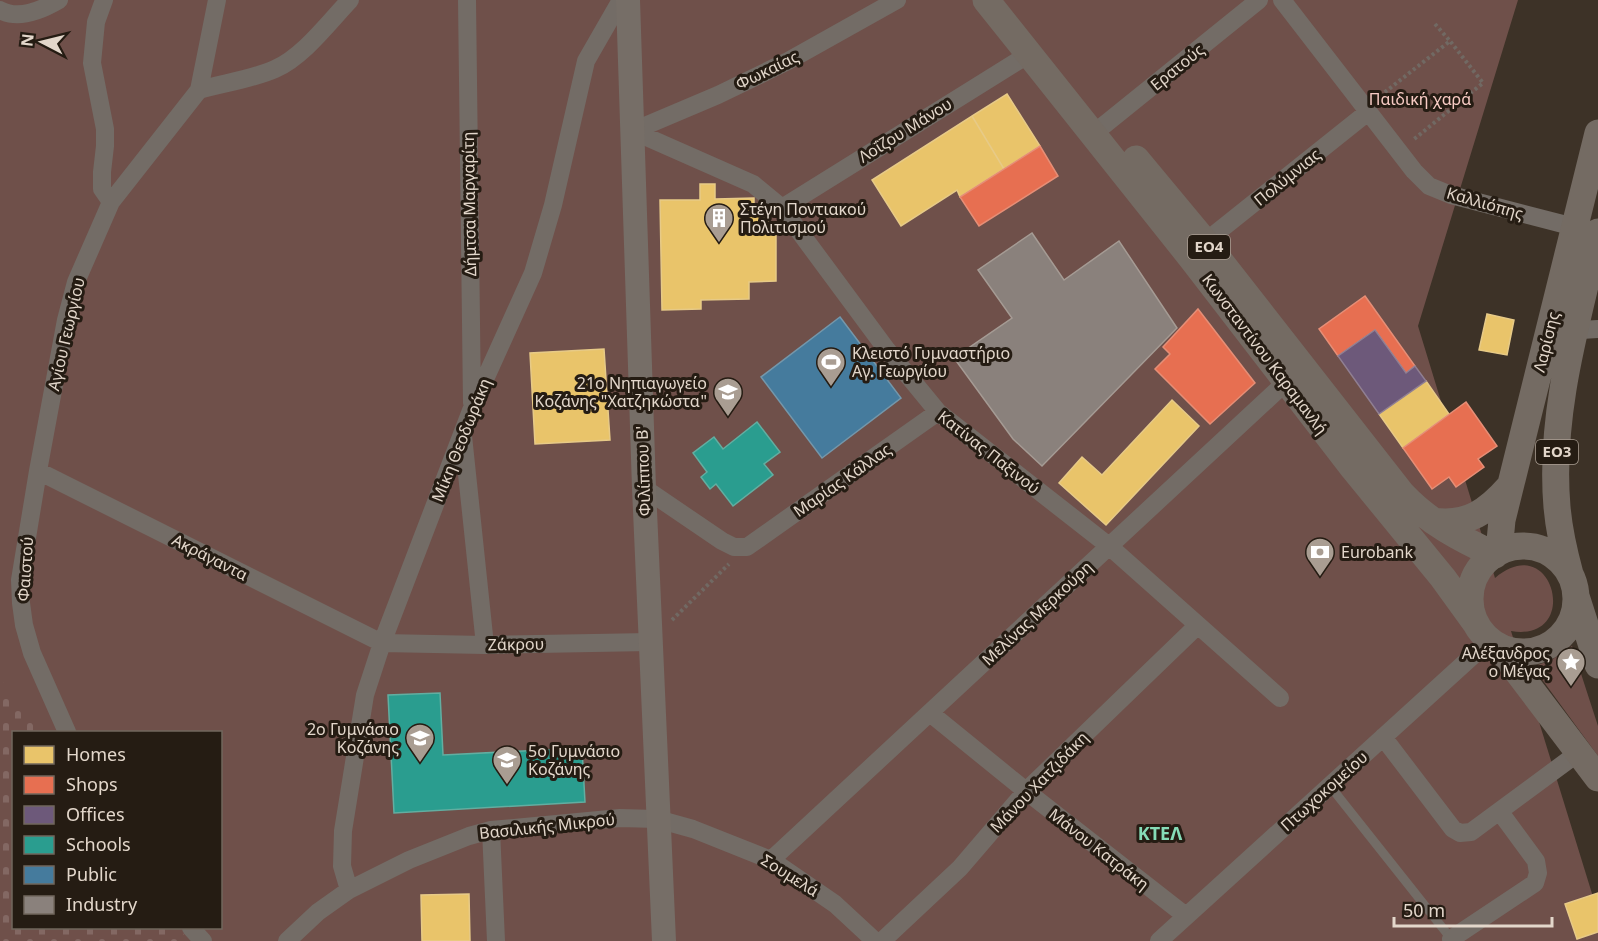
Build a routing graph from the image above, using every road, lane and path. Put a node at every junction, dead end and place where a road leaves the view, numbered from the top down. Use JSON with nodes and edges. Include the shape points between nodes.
{"nodes":[{"id":1,"x":59,"y":0,"type":"edge"},
{"id":2,"x":104,"y":0,"type":"edge"},
{"id":3,"x":217,"y":0,"type":"edge"},
{"id":4,"x":350,"y":0,"type":"edge"},
{"id":5,"x":467,"y":0,"type":"edge"},
{"id":6,"x":621,"y":0,"type":"edge"},
{"id":7,"x":628,"y":0,"type":"edge"},
{"id":8,"x":897,"y":0,"type":"edge"},
{"id":9,"x":986,"y":0,"type":"edge"},
{"id":10,"x":1005,"y":0,"type":"edge"},
{"id":11,"x":1259,"y":0,"type":"edge"},
{"id":12,"x":1282,"y":0,"type":"edge"},
{"id":13,"x":0,"y":10,"type":"edge"},
{"id":14,"x":1436,"y":24,"type":"dead end"},
{"id":15,"x":1450,"y":41,"type":"junction"},
{"id":16,"x":1029,"y":54,"type":"junction"},
{"id":17,"x":200,"y":90,"type":"junction"},
{"id":18,"x":1366,"y":110,"type":"junction"},
{"id":19,"x":1100,"y":129,"type":"junction"},
{"id":20,"x":633,"y":131,"type":"junction"},
{"id":21,"x":1598,"y":133,"type":"edge"},
{"id":22,"x":1399,"y":152,"type":"junction"},
{"id":23,"x":111,"y":202,"type":"junction"},
{"id":24,"x":782,"y":207,"type":"junction"},
{"id":25,"x":1590,"y":231,"type":"edge"},
{"id":26,"x":1205,"y":242,"type":"junction"},
{"id":27,"x":1586,"y":330,"type":"edge"},
{"id":28,"x":1548,"y":332,"type":"junction"},
{"id":29,"x":1297,"y":377,"type":"junction"},
{"id":30,"x":472,"y":408,"type":"junction"},
{"id":31,"x":938,"y":412,"type":"junction"},
{"id":32,"x":463,"y":431,"type":"junction"},
{"id":33,"x":38,"y":471,"type":"junction"},
{"id":34,"x":1510,"y":486,"type":"junction"},
{"id":35,"x":644,"y":488,"type":"junction"},
{"id":36,"x":1433,"y":521,"type":"junction"},
{"id":37,"x":1109,"y":546,"type":"junction"},
{"id":38,"x":747,"y":547,"type":"junction"},
{"id":39,"x":1497,"y":553,"type":"junction"},
{"id":40,"x":1573,"y":584,"type":"junction"},
{"id":41,"x":1198,"y":625,"type":"junction"},
{"id":42,"x":1488,"y":637,"type":"junction"},
{"id":43,"x":650,"y":642,"type":"junction"},
{"id":44,"x":382,"y":643,"type":"junction"},
{"id":45,"x":485,"y":645,"type":"junction"},
{"id":46,"x":1598,"y":665,"type":"edge"},
{"id":47,"x":1280,"y":698,"type":"dead end"},
{"id":48,"x":930,"y":713,"type":"junction"},
{"id":49,"x":67,"y":731,"type":"edge"},
{"id":50,"x":1383,"y":737,"type":"junction"},
{"id":51,"x":1578,"y":753,"type":"junction"},
{"id":52,"x":1598,"y":778,"type":"edge"},
{"id":53,"x":1330,"y":786,"type":"junction"},
{"id":54,"x":1026,"y":791,"type":"junction"},
{"id":55,"x":1500,"y":812,"type":"junction"},
{"id":56,"x":657,"y":819,"type":"junction"},
{"id":57,"x":491,"y":830,"type":"junction"},
{"id":58,"x":771,"y":860,"type":"junction"},
{"id":59,"x":349,"y":890,"type":"junction"},
{"id":60,"x":1186,"y":916,"type":"junction"},
{"id":61,"x":193,"y":929,"type":"edge"},
{"id":62,"x":1452,"y":940,"type":"edge"},
{"id":63,"x":203,"y":941,"type":"edge"},
{"id":64,"x":287,"y":941,"type":"edge"},
{"id":65,"x":496,"y":941,"type":"edge"},
{"id":66,"x":664,"y":941,"type":"edge"},
{"id":67,"x":875,"y":941,"type":"edge"},
{"id":68,"x":882,"y":941,"type":"edge"},
{"id":69,"x":1159,"y":941,"type":"edge"}],
"edges":[{"from":1,"to":13,"type":"street","via":[[42,10],[8,14]]},
{"from":2,"to":23,"type":"street","via":[[96,22],[92,63],[105,129],[102,189]]},
{"from":3,"to":17,"type":"street"},
{"from":4,"to":17,"type":"street","via":[[300,52],[282,65]]},
{"from":5,"to":30,"type":"street","name":"Δήμτσα Μαργαρίτη"},
{"from":6,"to":30,"type":"street","name":"Μίκη Θεοδωράκη","via":[[586,61],[533,273]]},
{"from":7,"to":20,"type":"main road","name":"Φιλίππου Β'"},
{"from":8,"to":20,"type":"street","name":"Φωκαίας","via":[[788,61]]},
{"from":9,"to":16,"type":"main road","name":"Κωνσταντίνου Καραμανλή","number":"ΕΟ4"},
{"from":10,"to":19,"type":"main road","name":"Κωνσταντίνου Καραμανλή","number":"ΕΟ4"},
{"from":11,"to":19,"type":"street","name":"Ερατούς"},
{"from":12,"to":18,"type":"street","name":"Καλλιόπης"},
{"from":14,"to":15,"type":"path"},
{"from":15,"to":18,"type":"path"},
{"from":15,"to":22,"type":"path","via":[[1483,83]]},
{"from":16,"to":19,"type":"main road","name":"Κωνσταντίνου Καραμανλή","number":"ΕΟ4"},
{"from":16,"to":24,"type":"street","name":"Λοΐζου Μάνου"},
{"from":17,"to":23,"type":"street","name":"Αγίου Γεωργίου"},
{"from":18,"to":22,"type":"street","name":"Καλλιόπης"},
{"from":18,"to":26,"type":"street","name":"Πολύμνιας"},
{"from":19,"to":26,"type":"main road","name":"Κωνσταντίνου Καραμανλή","number":"ΕΟ4"},
{"from":19,"to":29,"type":"main road","name":"Κωνσταντίνου Καραμανλή","number":"ΕΟ4","via":[[1193,260]]},
{"from":20,"to":24,"type":"street","name":"Κατίνας Παξινού","via":[[753,184]]},
{"from":20,"to":35,"type":"main road","name":"Φιλίππου Β'"},
{"from":21,"to":25,"type":"main road","name":"Λαρίσης","number":"ΕΟ3"},
{"from":22,"to":25,"type":"street","name":"Καλλιόπης","via":[[1429,186]]},
{"from":23,"to":33,"type":"street","name":"Αγίου Γεωργίου","via":[[76,282]]},
{"from":24,"to":31,"type":"street","name":"Κατίνας Παξινού","via":[[887,350]]},
{"from":25,"to":27,"type":"main road","name":"Λαρίσης","number":"ΕΟ3"},
{"from":25,"to":28,"type":"main road","name":"Λαρίσης","number":"ΕΟ3"},
{"from":26,"to":29,"type":"main road","name":"Κωνσταντίνου Καραμανλή","number":"ΕΟ4"},
{"from":27,"to":28,"type":"street"},
{"from":27,"to":40,"type":"main road","name":"Λαρίσης","number":"ΕΟ3","via":[[1565,373],[1556,475],[1558,523]]},
{"from":28,"to":34,"type":"main road","name":"Λαρίσης","number":"ΕΟ3"},
{"from":29,"to":36,"type":"main road","name":"Κωνσταντίνου Καραμανλή","number":"ΕΟ4","via":[[1402,494]]},
{"from":29,"to":37,"type":"street","name":"Μελίνας Μερκούρη"},
{"from":29,"to":42,"type":"main road","name":"Κωνσταντίνου Καραμανλή","number":"ΕΟ4","via":[[1353,468]]},
{"from":30,"to":32,"type":"street","name":"Μίκη Θεοδωράκη"},
{"from":31,"to":37,"type":"street","name":"Κατίνας Παξινού"},
{"from":31,"to":38,"type":"street","name":"Μαρίας Κάλλας"},
{"from":32,"to":44,"type":"street","name":"Μίκη Θεοδωράκη"},
{"from":32,"to":45,"type":"street"},
{"from":33,"to":44,"type":"street","name":"Ακράγαντα"},
{"from":33,"to":49,"type":"street","name":"Φαιστού","via":[[22,562],[21,603],[32,653]]},
{"from":34,"to":36,"type":"main road","via":[[1478,514],[1454,523]]},
{"from":34,"to":39,"type":"main road","name":"Λαρίσης","number":"ΕΟ3"},
{"from":35,"to":38,"type":"street","via":[[722,541]]},
{"from":35,"to":43,"type":"main road","name":"Φιλίππου Β'"},
{"from":36,"to":39,"type":"main road","name":"Κωνσταντίνου Καραμανλή","number":"ΕΟ4"},
{"from":37,"to":41,"type":"street","name":"Κατίνας Παξινού"},
{"from":37,"to":48,"type":"street","name":"Μελίνας Μερκούρη"},
{"from":38,"to":43,"type":"path"},
{"from":39,"to":40,"type":"main road","number":"ΕΟ3","via":[[1522,546],[1544,551],[1555,556]]},
{"from":39,"to":42,"type":"main road","via":[[1474,581],[1471,603]]},
{"from":40,"to":42,"type":"main road","number":"ΕΟ3","via":[[1572,619],[1547,647],[1535,651],[1510,650]]},
{"from":40,"to":46,"type":"main road","number":"ΕΟ3"},
{"from":41,"to":47,"type":"street","name":"Κατίνας Παξινού"},
{"from":41,"to":54,"type":"street","name":"Μάνου Χατζιδάκη"},
{"from":42,"to":50,"type":"street","name":"Πτωχοκομείου"},
{"from":42,"to":51,"type":"main road","name":"Κωνσταντίνου Καραμανλή"},
{"from":43,"to":45,"type":"street","name":"Ζάκρου"},
{"from":43,"to":56,"type":"main road","name":"Φιλίππου Β'"},
{"from":44,"to":45,"type":"street","name":"Ζάκρου"},
{"from":44,"to":59,"type":"street","name":"Μίκη Θεοδωράκη","via":[[365,695],[344,831],[342,866]]},
{"from":48,"to":54,"type":"street","name":"Μάνου Κατράκη"},
{"from":48,"to":58,"type":"street","name":"Μελίνας Μερκούρη"},
{"from":50,"to":53,"type":"street","name":"Πτωχοκομείου"},
{"from":50,"to":55,"type":"street","via":[[1460,833],[1471,832]]},
{"from":51,"to":52,"type":"main road","name":"Κωνσταντίνου Καραμανλή"},
{"from":51,"to":55,"type":"street"},
{"from":53,"to":60,"type":"street","name":"Πτωχοκομείου"},
{"from":53,"to":62,"type":"lane"},
{"from":54,"to":60,"type":"street","name":"Μάνου Κατράκη"},
{"from":54,"to":68,"type":"street","name":"Μάνου Χατζιδάκη","via":[[960,868]]},
{"from":55,"to":62,"type":"street","via":[[1536,861],[1535,883]]},
{"from":56,"to":57,"type":"street","name":"Βασιλικής Μικρού","via":[[620,818]]},
{"from":56,"to":58,"type":"street","name":"Σουμελά"},
{"from":56,"to":66,"type":"main road","name":"Φιλίππου Β'"},
{"from":57,"to":59,"type":"street","name":"Βασιλικής Μικρού","via":[[409,860]]},
{"from":57,"to":65,"type":"street"},
{"from":58,"to":67,"type":"street","name":"Σουμελά","via":[[835,904]]},
{"from":59,"to":64,"type":"street","name":"Βασιλικής Μικρού"},
{"from":60,"to":69,"type":"street","name":"Πτωχοκομείου"},
{"from":61,"to":63,"type":"street"}]}
